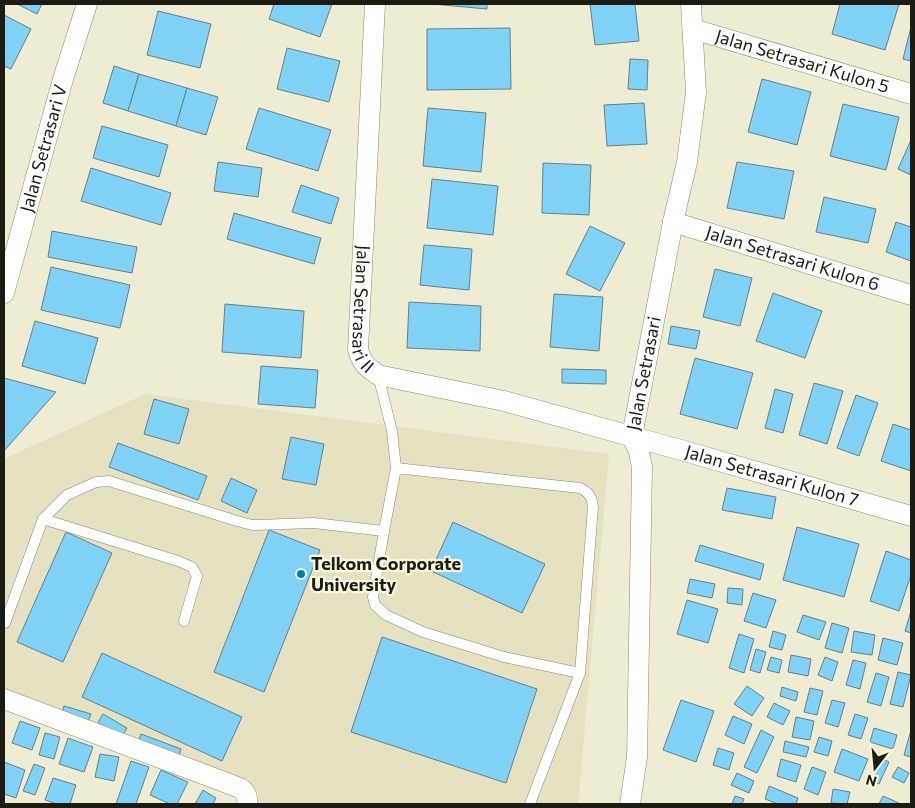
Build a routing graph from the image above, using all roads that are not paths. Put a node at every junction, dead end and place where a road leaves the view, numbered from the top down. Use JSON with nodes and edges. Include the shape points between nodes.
{"nodes":[{"id":1,"x":87,"y":4,"type":"edge"},
{"id":2,"x":375,"y":4,"type":"edge"},
{"id":3,"x":691,"y":4,"type":"edge"},
{"id":4,"x":693,"y":30,"type":"junction"},
{"id":5,"x":911,"y":94,"type":"edge"},
{"id":6,"x":673,"y":222,"type":"junction"},
{"id":7,"x":4,"y":293,"type":"edge"},
{"id":8,"x":911,"y":295,"type":"edge"},
{"id":9,"x":378,"y":375,"type":"junction"},
{"id":10,"x":632,"y":436,"type":"junction"},
{"id":11,"x":396,"y":468,"type":"junction"},
{"id":12,"x":911,"y":516,"type":"edge"},
{"id":13,"x":43,"y":518,"type":"junction"},
{"id":14,"x":384,"y":531,"type":"junction"},
{"id":15,"x":184,"y":621,"type":"dead end"},
{"id":16,"x":4,"y":624,"type":"edge"},
{"id":17,"x":580,"y":673,"type":"junction"},
{"id":18,"x":4,"y":699,"type":"edge"},
{"id":19,"x":247,"y":804,"type":"edge"},
{"id":20,"x":530,"y":804,"type":"edge"},
{"id":21,"x":630,"y":804,"type":"edge"}],
"edges":[{"from":1,"to":7,"type":"street","name":"Jalan Setrasari V"},
{"from":2,"to":9,"type":"street","name":"Jalan Setrasari II","via":[[358,349],[365,366]]},
{"from":3,"to":4,"type":"street","name":"Jalan Setrasari"},
{"from":4,"to":5,"type":"street","name":"Jalan Setrasari Kulon 5"},
{"from":4,"to":6,"type":"street","name":"Jalan Setrasari","via":[[696,92],[687,162]]},
{"from":6,"to":8,"type":"street","name":"Jalan Setrasari Kulon 6"},
{"from":6,"to":10,"type":"street","name":"Jalan Setrasari"},
{"from":9,"to":10,"type":"street","name":"Jalan Setrasari II","via":[[504,401]]},
{"from":9,"to":11,"type":"lane","via":[[392,431]]},
{"from":10,"to":12,"type":"street","name":"Jalan Setrasari Kulon 7"},
{"from":10,"to":21,"type":"street","name":"Jalan Setrasari","via":[[640,452],[642,467],[637,757]]},
{"from":11,"to":14,"type":"lane"},
{"from":11,"to":17,"type":"lane","via":[[586,491],[593,507]]},
{"from":13,"to":14,"type":"lane","via":[[67,495],[96,482],[109,481],[252,525],[314,523]]},
{"from":13,"to":15,"type":"lane","via":[[192,567],[196,576]]},
{"from":13,"to":16,"type":"lane"},
{"from":14,"to":17,"type":"lane","via":[[373,598],[386,616],[423,632],[504,657]]},
{"from":17,"to":20,"type":"lane"},
{"from":18,"to":19,"type":"street","via":[[240,788],[248,798]]}]}
